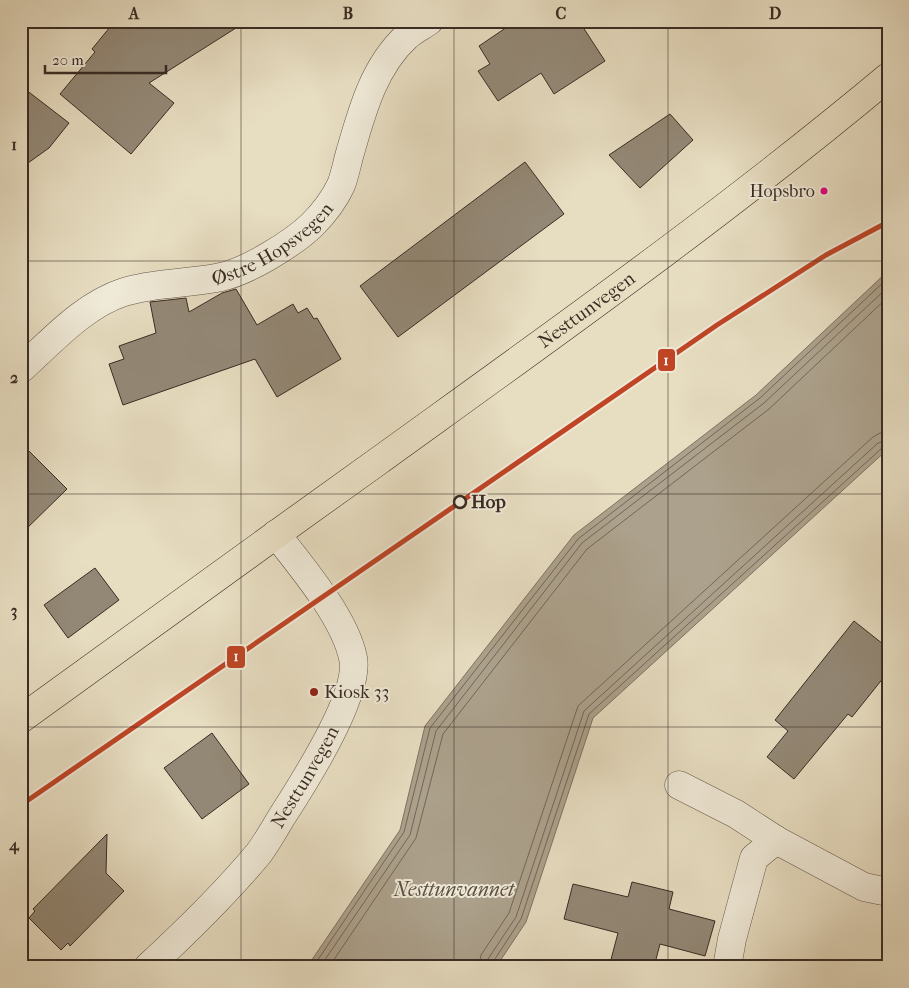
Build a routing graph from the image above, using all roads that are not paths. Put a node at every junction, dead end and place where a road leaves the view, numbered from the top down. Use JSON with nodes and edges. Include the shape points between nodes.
{"nodes":[{"id":1,"x":429,"y":21,"type":"edge"},
{"id":2,"x":888,"y":77,"type":"edge"},
{"id":3,"x":22,"y":368,"type":"edge"},
{"id":4,"x":276,"y":534,"type":"junction"},
{"id":5,"x":21,"y":719,"type":"edge"},
{"id":6,"x":679,"y":785,"type":"dead end"},
{"id":7,"x":776,"y":840,"type":"junction"},
{"id":8,"x":888,"y":892,"type":"edge"},
{"id":9,"x":148,"y":967,"type":"edge"},
{"id":10,"x":727,"y":967,"type":"edge"}],
"edges":[{"from":1,"to":3,"type":"street","name":"Østre Hopsvegen","via":[[408,35],[390,54],[362,113],[341,185],[328,209],[311,226],[245,269],[221,277],[157,284],[124,292],[94,305]]},
{"from":2,"to":4,"type":"main road","name":"Nesttunvegen","via":[[715,216]]},
{"from":4,"to":5,"type":"main road","name":"Nesttunvegen"},
{"from":4,"to":9,"type":"street","name":"Nesttunvegen","via":[[338,620],[354,660],[352,680],[339,716],[306,779],[260,852],[196,922]]},
{"from":6,"to":7,"type":"street","via":[[736,814]]},
{"from":7,"to":8,"type":"street","via":[[864,887]]},
{"from":7,"to":10,"type":"street","via":[[754,858]]}]}
